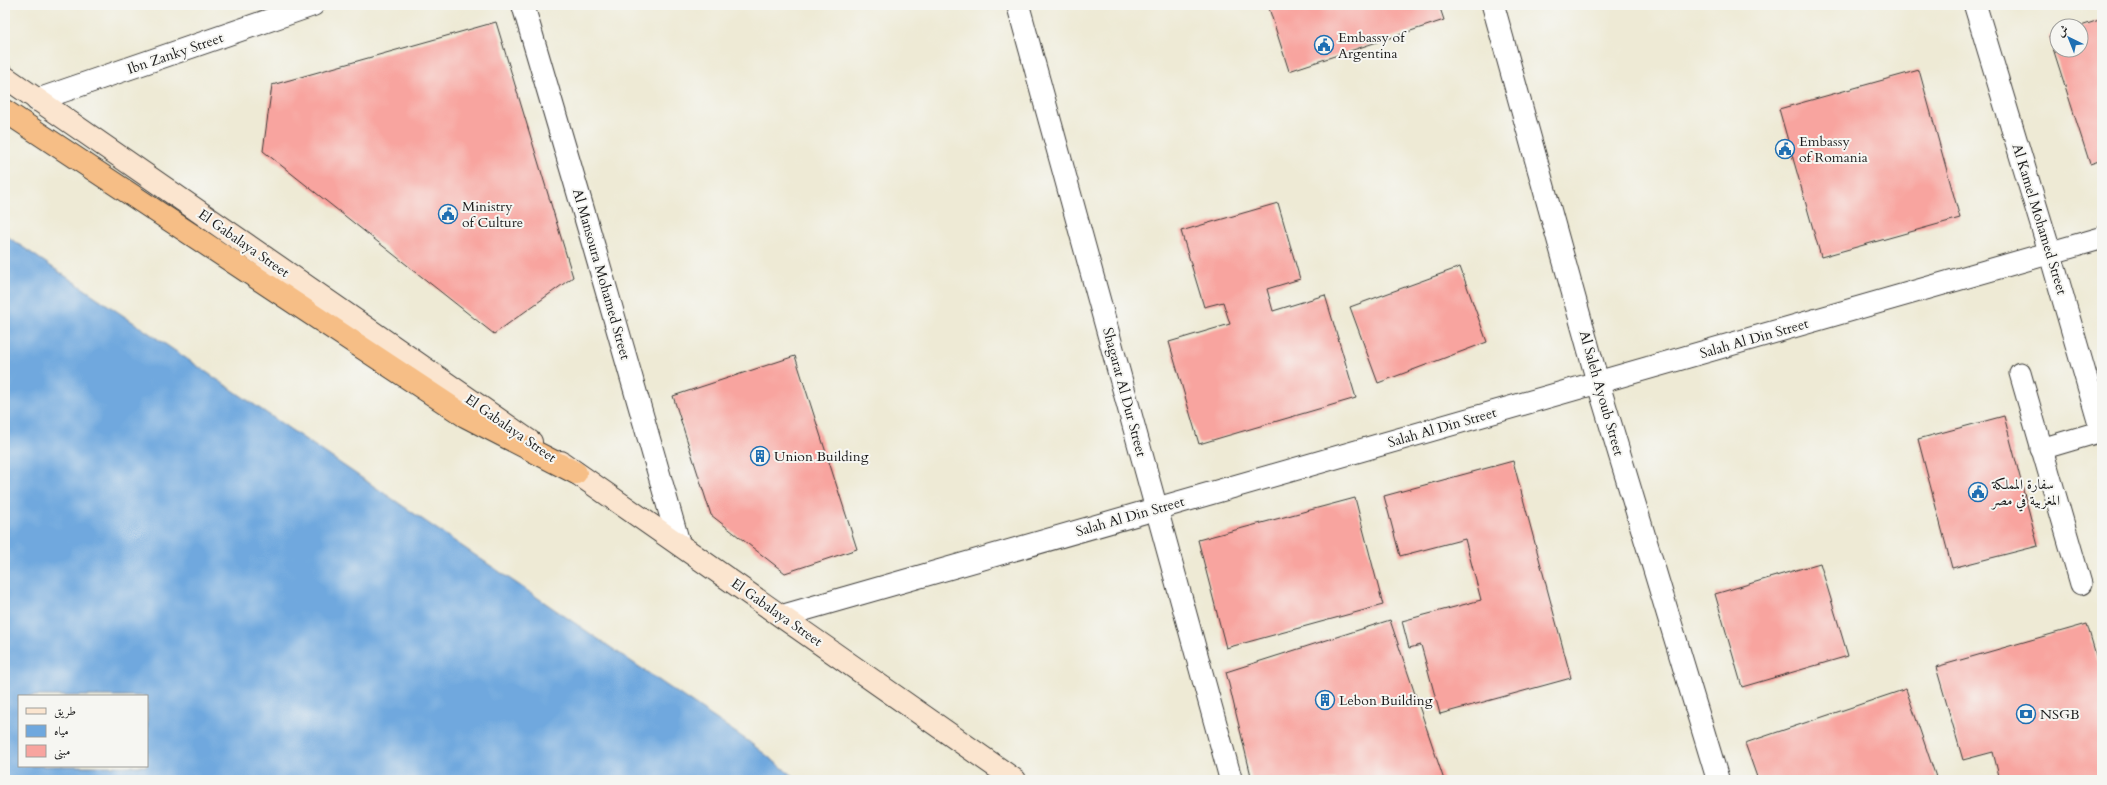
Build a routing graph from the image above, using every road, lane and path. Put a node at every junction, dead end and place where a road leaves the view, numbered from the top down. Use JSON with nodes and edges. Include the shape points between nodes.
{"nodes":[{"id":1,"x":313,"y":5,"type":"edge"},
{"id":2,"x":522,"y":5,"type":"edge"},
{"id":3,"x":1018,"y":5,"type":"edge"},
{"id":4,"x":1493,"y":5,"type":"edge"},
{"id":5,"x":1975,"y":5,"type":"edge"},
{"id":6,"x":5,"y":77,"type":"edge"},
{"id":7,"x":37,"y":100,"type":"junction"},
{"id":8,"x":5,"y":111,"type":"edge"},
{"id":9,"x":2102,"y":238,"type":"edge"},
{"id":10,"x":2050,"y":253,"type":"junction"},
{"id":11,"x":2020,"y":373,"type":"dead end"},
{"id":12,"x":1598,"y":382,"type":"junction"},
{"id":13,"x":2102,"y":432,"type":"edge"},
{"id":14,"x":2041,"y":449,"type":"junction"},
{"id":15,"x":576,"y":473,"type":"junction"},
{"id":16,"x":1157,"y":508,"type":"junction"},
{"id":17,"x":679,"y":544,"type":"junction"},
{"id":18,"x":2081,"y":584,"type":"dead end"},
{"id":19,"x":782,"y":616,"type":"junction"},
{"id":20,"x":1016,"y":780,"type":"edge"},
{"id":21,"x":1231,"y":780,"type":"edge"},
{"id":22,"x":1718,"y":780,"type":"edge"}],
"edges":[{"from":1,"to":7,"type":"street","name":"Ibn Zanky Street"},
{"from":2,"to":17,"type":"street","name":"Al Mansoura Mohamed Street"},
{"from":3,"to":16,"type":"street","name":"Shagarat Al Dur Street"},
{"from":4,"to":12,"type":"street","name":"Al Saleh Ayoub Street"},
{"from":5,"to":10,"type":"street","name":"Al Kamel Mohamed Street"},
{"from":6,"to":7,"type":"street","name":"El Gabalaya Street"},
{"from":7,"to":15,"type":"street","name":"El Gabalaya Street"},
{"from":8,"to":15,"type":"highway","via":[[465,416]]},
{"from":9,"to":10,"type":"street","name":"Salah Al Din Street"},
{"from":10,"to":12,"type":"street","name":"Salah Al Din Street"},
{"from":10,"to":13,"type":"street","name":"Al Kamel Mohamed Street"},
{"from":11,"to":14,"type":"lane"},
{"from":12,"to":16,"type":"street","name":"Salah Al Din Street"},
{"from":12,"to":22,"type":"street","name":"Al Saleh Ayoub Street"},
{"from":13,"to":14,"type":"lane"},
{"from":14,"to":18,"type":"lane"},
{"from":15,"to":17,"type":"street","name":"El Gabalaya Street"},
{"from":16,"to":19,"type":"street","name":"Salah Al Din Street"},
{"from":16,"to":21,"type":"street","name":"Shagarat Al Dur Street"},
{"from":17,"to":19,"type":"street","name":"El Gabalaya Street"},
{"from":19,"to":20,"type":"street","name":"El Gabalaya Street"}]}
